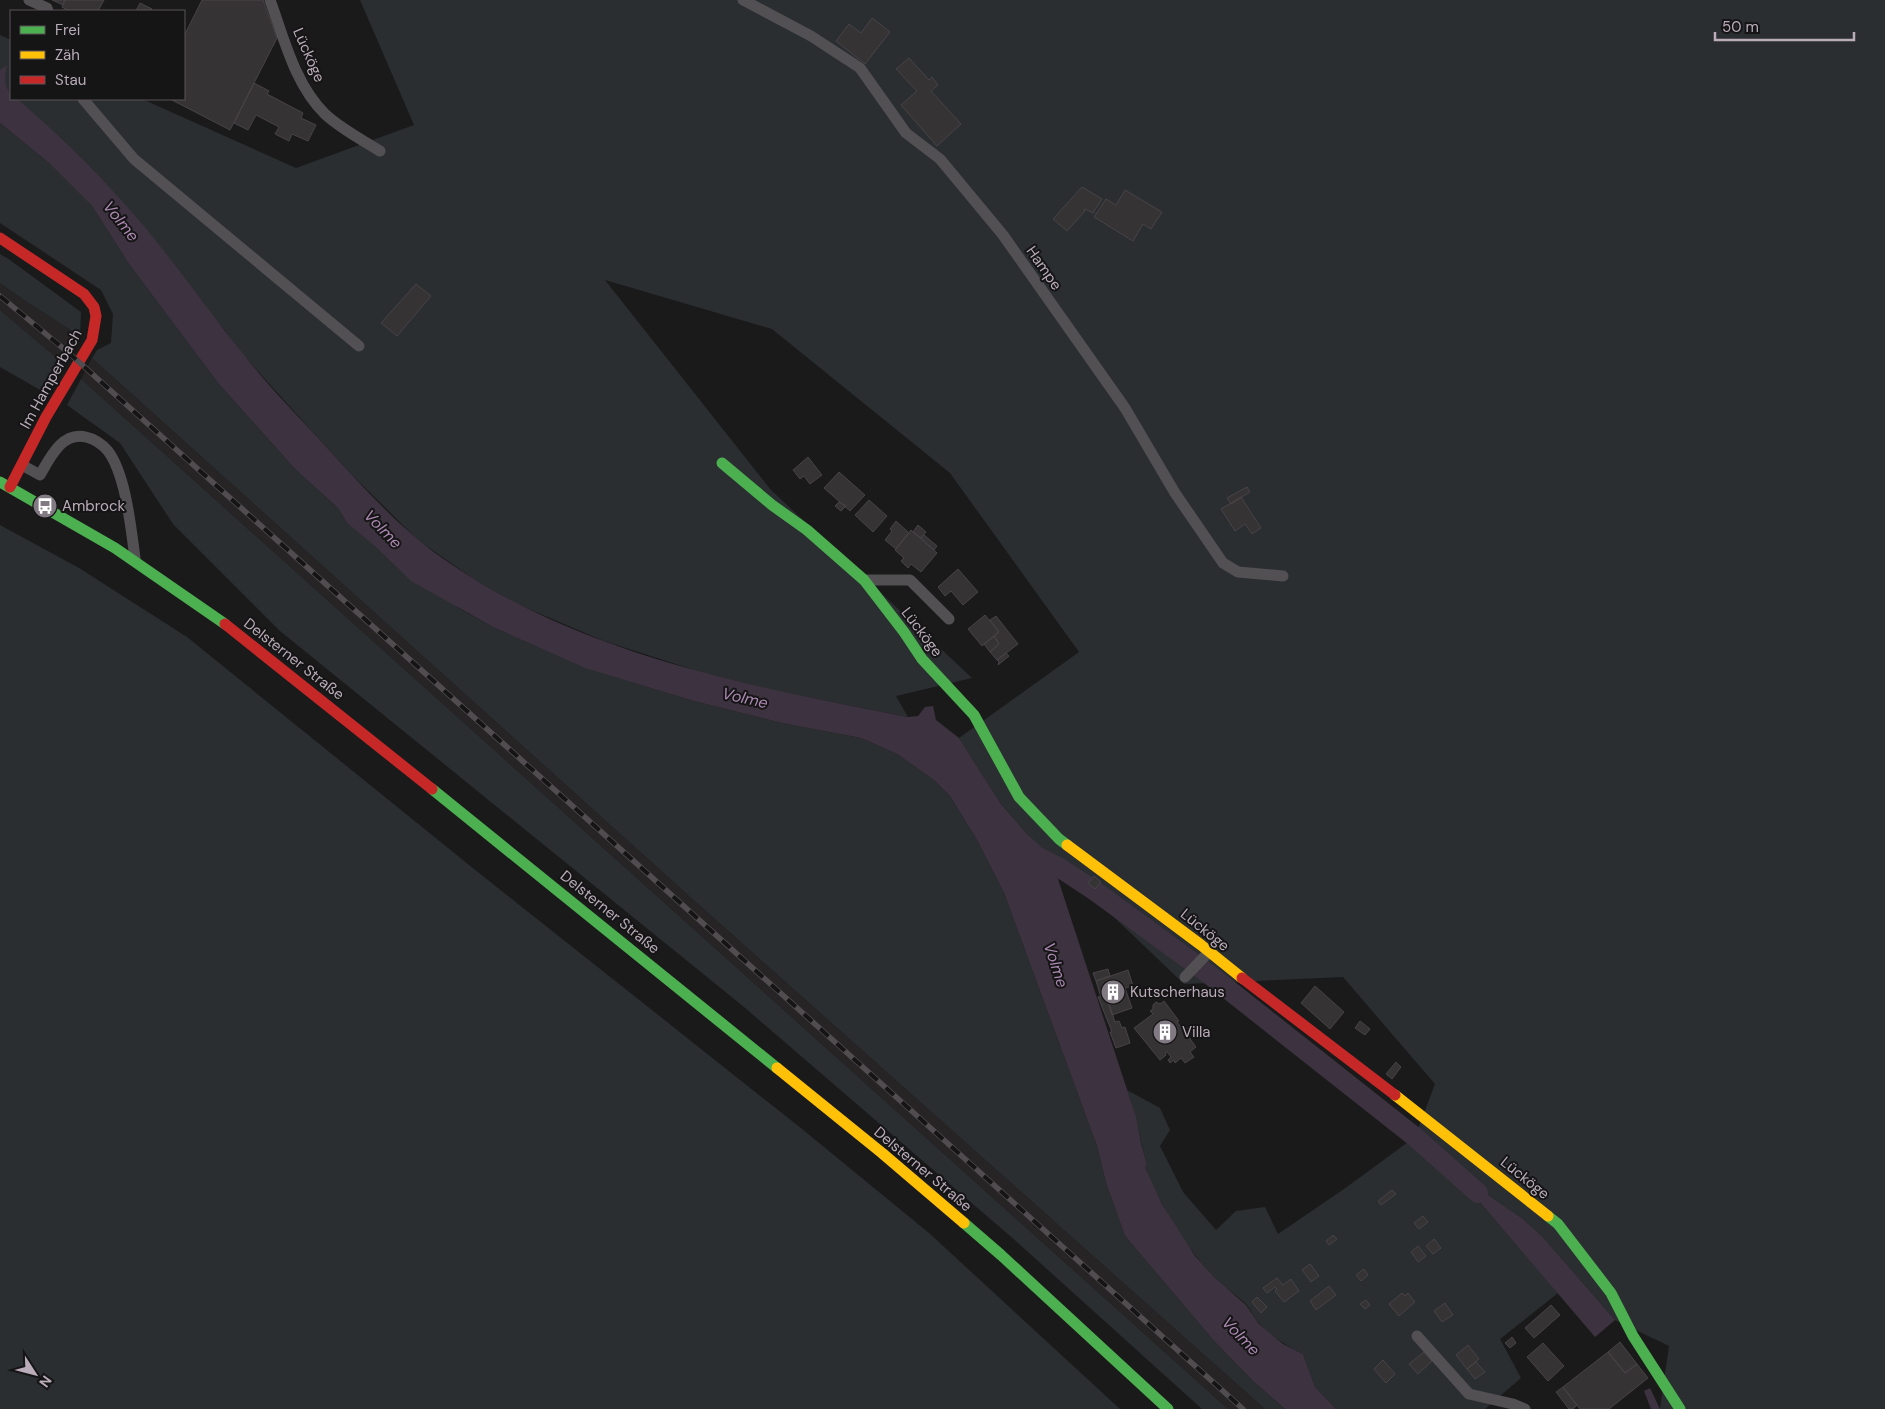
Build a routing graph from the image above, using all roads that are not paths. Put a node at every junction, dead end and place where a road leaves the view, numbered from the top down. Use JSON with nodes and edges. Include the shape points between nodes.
{"nodes":[{"id":1,"x":29,"y":0,"type":"edge"},
{"id":2,"x":270,"y":0,"type":"edge"},
{"id":3,"x":743,"y":0,"type":"edge"},
{"id":4,"x":48,"y":10,"type":"edge"},
{"id":5,"x":84,"y":100,"type":"edge"},
{"id":6,"x":380,"y":151,"type":"dead end"},
{"id":7,"x":0,"y":238,"type":"edge"},
{"id":8,"x":359,"y":346,"type":"dead end"},
{"id":9,"x":722,"y":462,"type":"dead end"},
{"id":10,"x":21,"y":464,"type":"junction"},
{"id":11,"x":5,"y":484,"type":"edge"},
{"id":12,"x":135,"y":562,"type":"junction"},
{"id":13,"x":1283,"y":576,"type":"dead end"},
{"id":14,"x":864,"y":580,"type":"junction"},
{"id":15,"x":949,"y":619,"type":"dead end"},
{"id":16,"x":1208,"y":952,"type":"junction"},
{"id":17,"x":1185,"y":977,"type":"dead end"},
{"id":18,"x":1417,"y":1336,"type":"dead end"},
{"id":19,"x":1168,"y":1409,"type":"edge"},
{"id":20,"x":1525,"y":1409,"type":"edge"},
{"id":21,"x":1680,"y":1409,"type":"edge"}],
"edges":[{"from":1,"to":4,"type":"lane"},
{"from":2,"to":6,"type":"lane","name":"Lücköge","via":[[294,67],[307,90],[324,113]]},
{"from":3,"to":13,"type":"lane","name":"Hampe","via":[[811,36],[860,68],[906,133],[940,159],[1003,235],[1125,408],[1175,493],[1223,563],[1238,572]]},
{"from":5,"to":8,"type":"lane","via":[[134,159]]},
{"from":7,"to":10,"type":"street","name":"Im Hamperbach","via":[[84,294],[94,307],[96,316],[92,340]]},
{"from":9,"to":14,"type":"street","name":"Lücköge"},
{"from":10,"to":11,"type":"street","name":"Im Hamperbach"},
{"from":10,"to":12,"type":"lane","via":[[40,475],[62,442],[82,436],[102,445],[109,452],[121,479]]},
{"from":11,"to":12,"type":"street","name":"Delsterner Straße"},
{"from":12,"to":19,"type":"street","name":"Delsterner Straße","via":[[224,623],[305,686],[882,1153],[1001,1255]]},
{"from":14,"to":15,"type":"lane","via":[[910,580]]},
{"from":14,"to":16,"type":"street","name":"Lücköge","via":[[922,659],[974,715],[1019,797],[1059,839]]},
{"from":16,"to":17,"type":"lane"},
{"from":16,"to":21,"type":"street","name":"Lücköge","via":[[1558,1224],[1611,1293],[1633,1336]]},
{"from":18,"to":20,"type":"lane","via":[[1469,1394]]}]}
